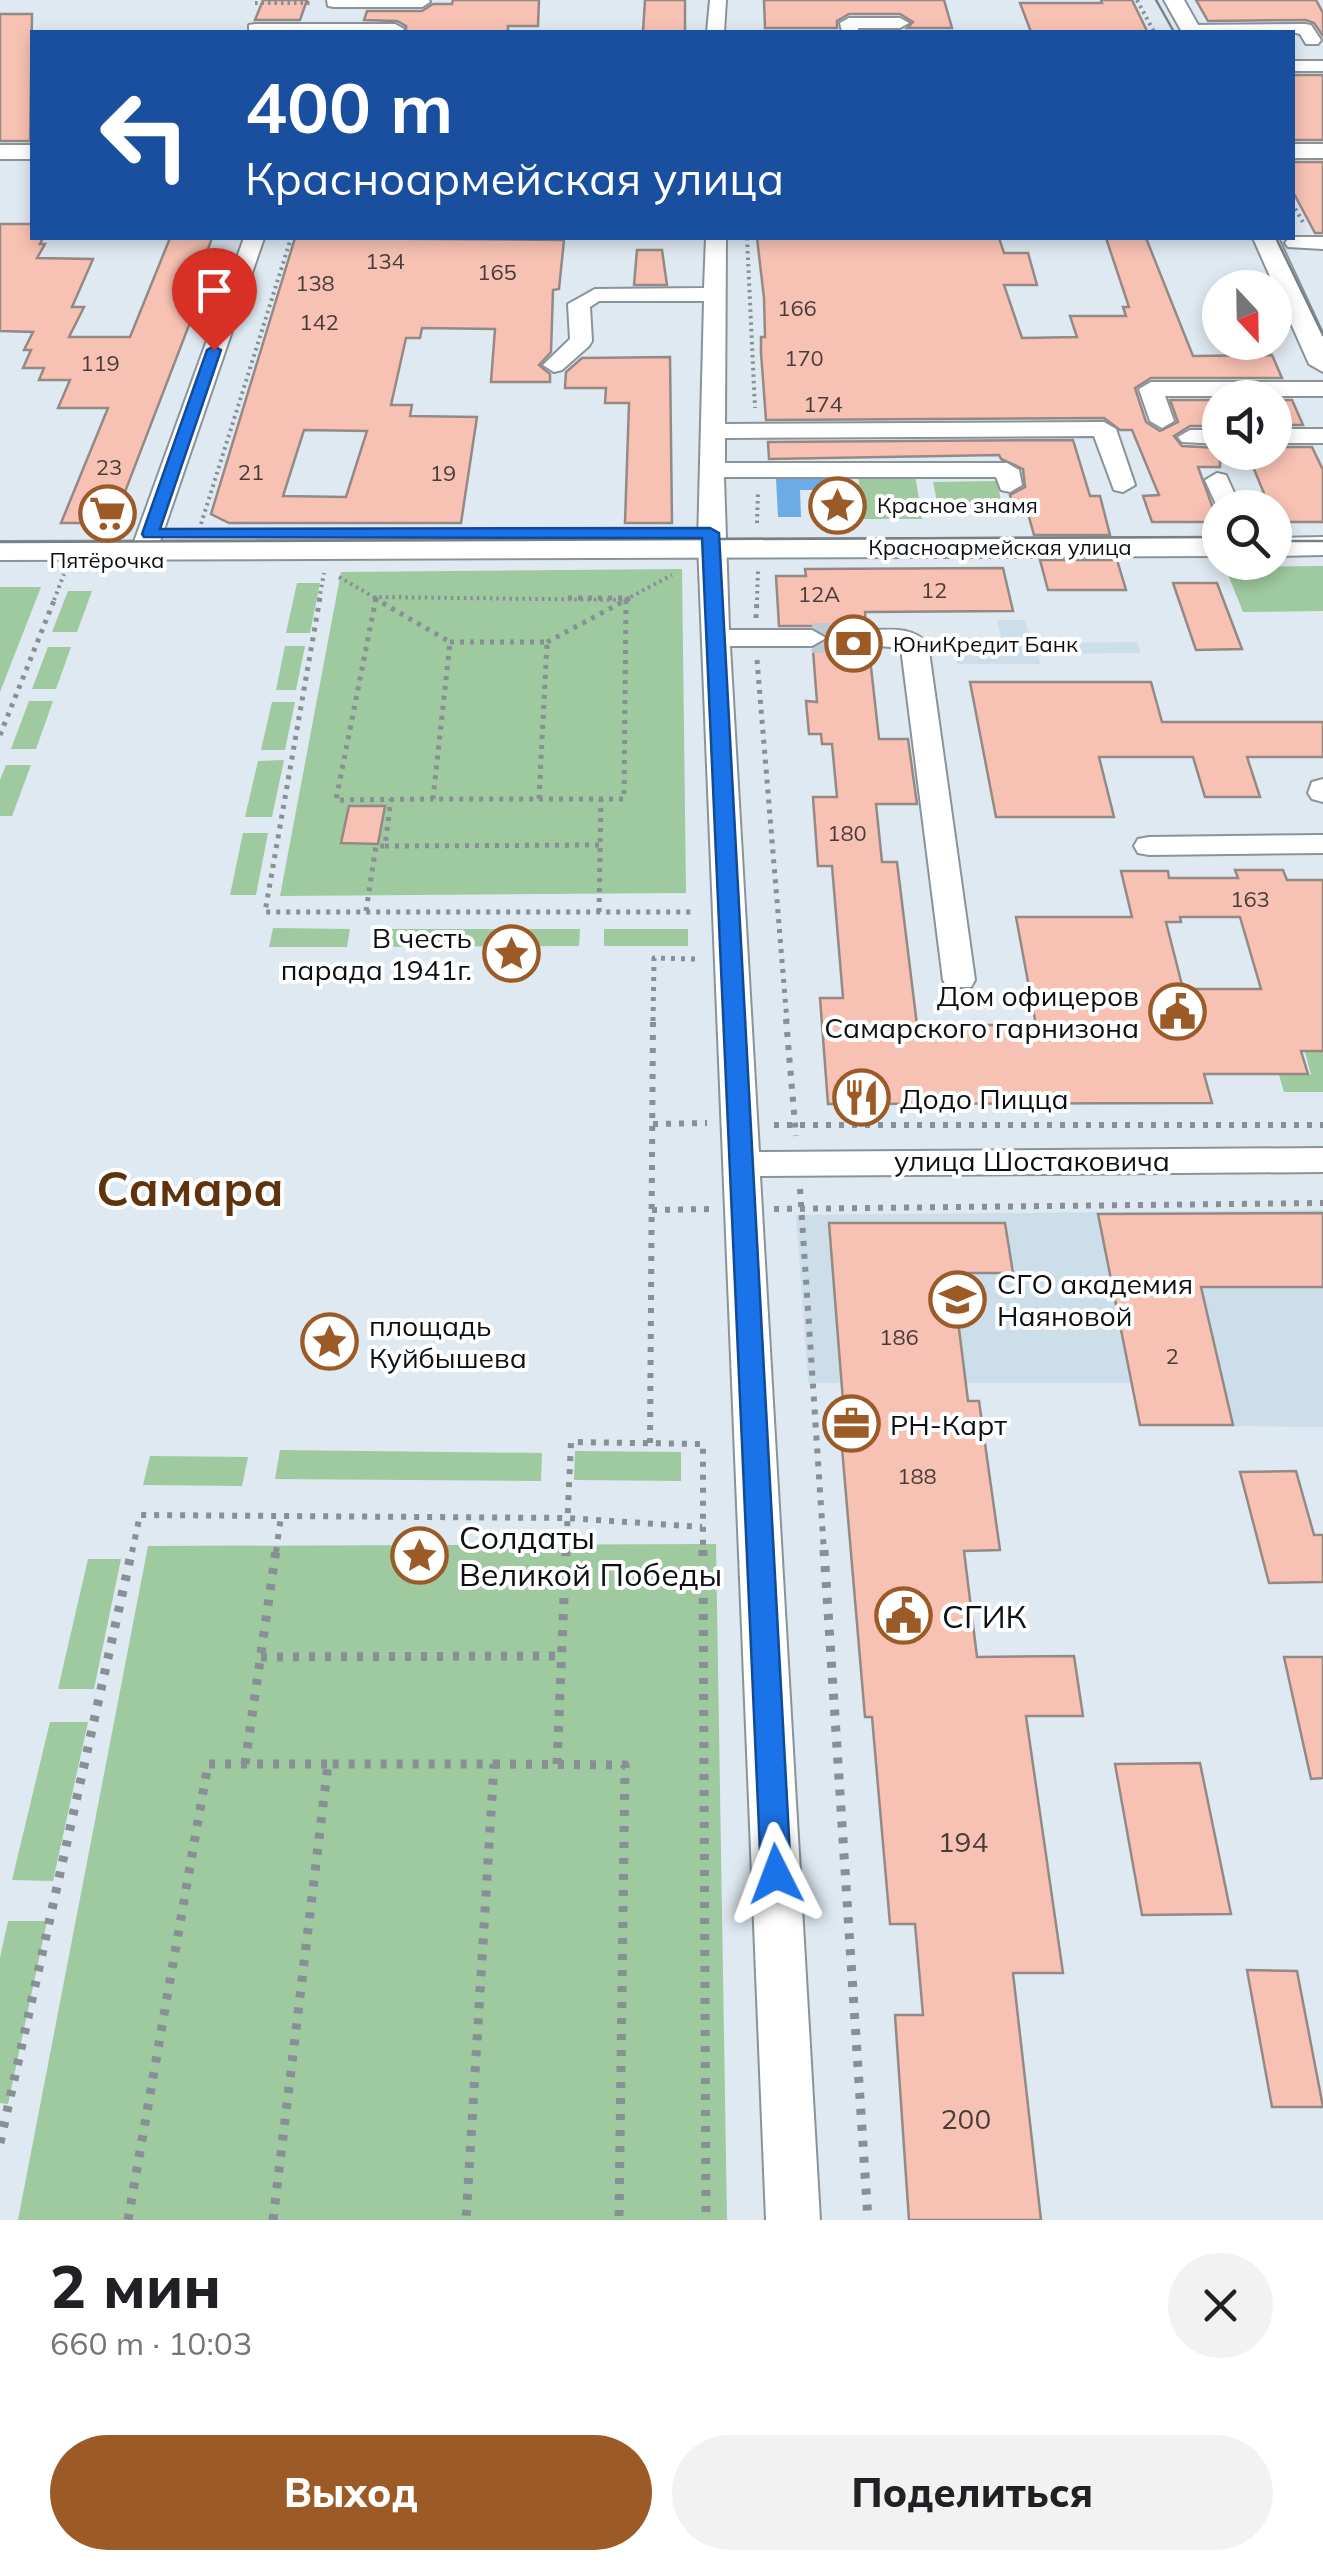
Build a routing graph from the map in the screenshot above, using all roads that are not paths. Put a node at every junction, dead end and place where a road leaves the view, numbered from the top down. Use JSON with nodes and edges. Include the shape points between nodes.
{"nodes":[{"id":1,"x":718,"y":0,"type":"edge"},
{"id":2,"x":1174,"y":0,"type":"edge"},
{"id":3,"x":334,"y":1,"type":"edge"},
{"id":4,"x":422,"y":2,"type":"edge"},
{"id":5,"x":900,"y":24,"type":"dead end"},
{"id":6,"x":255,"y":28,"type":"dead end"},
{"id":7,"x":396,"y":29,"type":"dead end"},
{"id":8,"x":324,"y":30,"type":"edge"},
{"id":9,"x":716,"y":30,"type":"edge"},
{"id":10,"x":850,"y":30,"type":"edge"},
{"id":11,"x":1190,"y":30,"type":"edge"},
{"id":12,"x":1248,"y":30,"type":"edge"},
{"id":13,"x":1312,"y":40,"type":"dead end"},
{"id":14,"x":1296,"y":66,"type":"edge"},
{"id":15,"x":1318,"y":74,"type":"edge"},
{"id":16,"x":1295,"y":151,"type":"edge"},
{"id":17,"x":1323,"y":151,"type":"edge"},
{"id":18,"x":0,"y":152,"type":"edge"},
{"id":19,"x":30,"y":152,"type":"edge"},
{"id":20,"x":253,"y":240,"type":"edge"},
{"id":21,"x":716,"y":240,"type":"edge"},
{"id":22,"x":1266,"y":240,"type":"edge"},
{"id":23,"x":716,"y":294,"type":"junction"},
{"id":24,"x":1323,"y":364,"type":"edge"},
{"id":25,"x":554,"y":365,"type":"dead end"},
{"id":26,"x":1323,"y":388,"type":"edge"},
{"id":27,"x":1162,"y":421,"type":"dead end"},
{"id":28,"x":713,"y":431,"type":"junction"},
{"id":29,"x":1292,"y":436,"type":"edge"},
{"id":30,"x":1323,"y":436,"type":"edge"},
{"id":31,"x":1190,"y":437,"type":"dead end"},
{"id":32,"x":1202,"y":437,"type":"edge"},
{"id":33,"x":712,"y":470,"type":"junction"},
{"id":34,"x":1217,"y":480,"type":"dead end"},
{"id":35,"x":1010,"y":485,"type":"dead end"},
{"id":36,"x":1123,"y":485,"type":"dead end"},
{"id":37,"x":1221,"y":490,"type":"edge"},
{"id":38,"x":1202,"y":533,"type":"edge"},
{"id":39,"x":1292,"y":533,"type":"edge"},
{"id":40,"x":1323,"y":533,"type":"edge"},
{"id":41,"x":0,"y":534,"type":"edge"},
{"id":42,"x":711,"y":541,"type":"junction"},
{"id":43,"x":147,"y":542,"type":"junction"},
{"id":44,"x":1292,"y":546,"type":"edge"},
{"id":45,"x":1323,"y":546,"type":"edge"},
{"id":46,"x":1202,"y":547,"type":"edge"},
{"id":47,"x":0,"y":551,"type":"edge"},
{"id":48,"x":716,"y":638,"type":"junction"},
{"id":49,"x":812,"y":638,"type":"tunnel mouth"},
{"id":50,"x":868,"y":638,"type":"tunnel mouth"},
{"id":51,"x":1323,"y":844,"type":"edge"},
{"id":52,"x":1148,"y":846,"type":"dead end"},
{"id":53,"x":959,"y":980,"type":"dead end"},
{"id":54,"x":1323,"y":1160,"type":"edge"},
{"id":55,"x":741,"y":1164,"type":"junction"},
{"id":56,"x":793,"y":2220,"type":"edge"}],
"edges":[{"from":1,"to":9,"type":"street"},
{"from":2,"to":11,"type":"main road"},
{"from":3,"to":4,"type":"street"},
{"from":3,"to":8,"type":"street"},
{"from":5,"to":10,"type":"street","via":[[849,23]]},
{"from":6,"to":8,"type":"street"},
{"from":7,"to":8,"type":"street"},
{"from":12,"to":13,"type":"street","via":[[1305,29]]},
{"from":14,"to":15,"type":"street"},
{"from":16,"to":17,"type":"main road"},
{"from":18,"to":19,"type":"main road"},
{"from":20,"to":43,"type":"street"},
{"from":21,"to":23,"type":"street"},
{"from":22,"to":24,"type":"main road"},
{"from":23,"to":25,"type":"street","via":[[595,295],[579,304],[581,341]]},
{"from":23,"to":28,"type":"street"},
{"from":26,"to":27,"type":"street","via":[[1151,388]]},
{"from":28,"to":33,"type":"street"},
{"from":28,"to":36,"type":"street","via":[[1104,430]]},
{"from":29,"to":30,"type":"street"},
{"from":31,"to":32,"type":"street"},
{"from":33,"to":35,"type":"street","via":[[1007,470]]},
{"from":33,"to":42,"type":"street"},
{"from":34,"to":37,"type":"street"},
{"from":38,"to":42,"type":"main road","name":"Красноармейская улица"},
{"from":39,"to":40,"type":"main road"},
{"from":41,"to":43,"type":"main road","name":"Красноармейская улица"},
{"from":42,"to":43,"type":"main road","name":"Красноармейская улица"},
{"from":42,"to":46,"type":"main road","name":"Красноармейская улица"},
{"from":42,"to":48,"type":"street"},
{"from":43,"to":47,"type":"main road","name":"Красноармейская улица"},
{"from":44,"to":45,"type":"main road"},
{"from":48,"to":49,"type":"street"},
{"from":48,"to":55,"type":"street"},
{"from":50,"to":53,"type":"street","via":[[914,644]]},
{"from":51,"to":52,"type":"street"},
{"from":54,"to":55,"type":"street","name":"улица Шостаковича"},
{"from":55,"to":56,"type":"street"}]}
